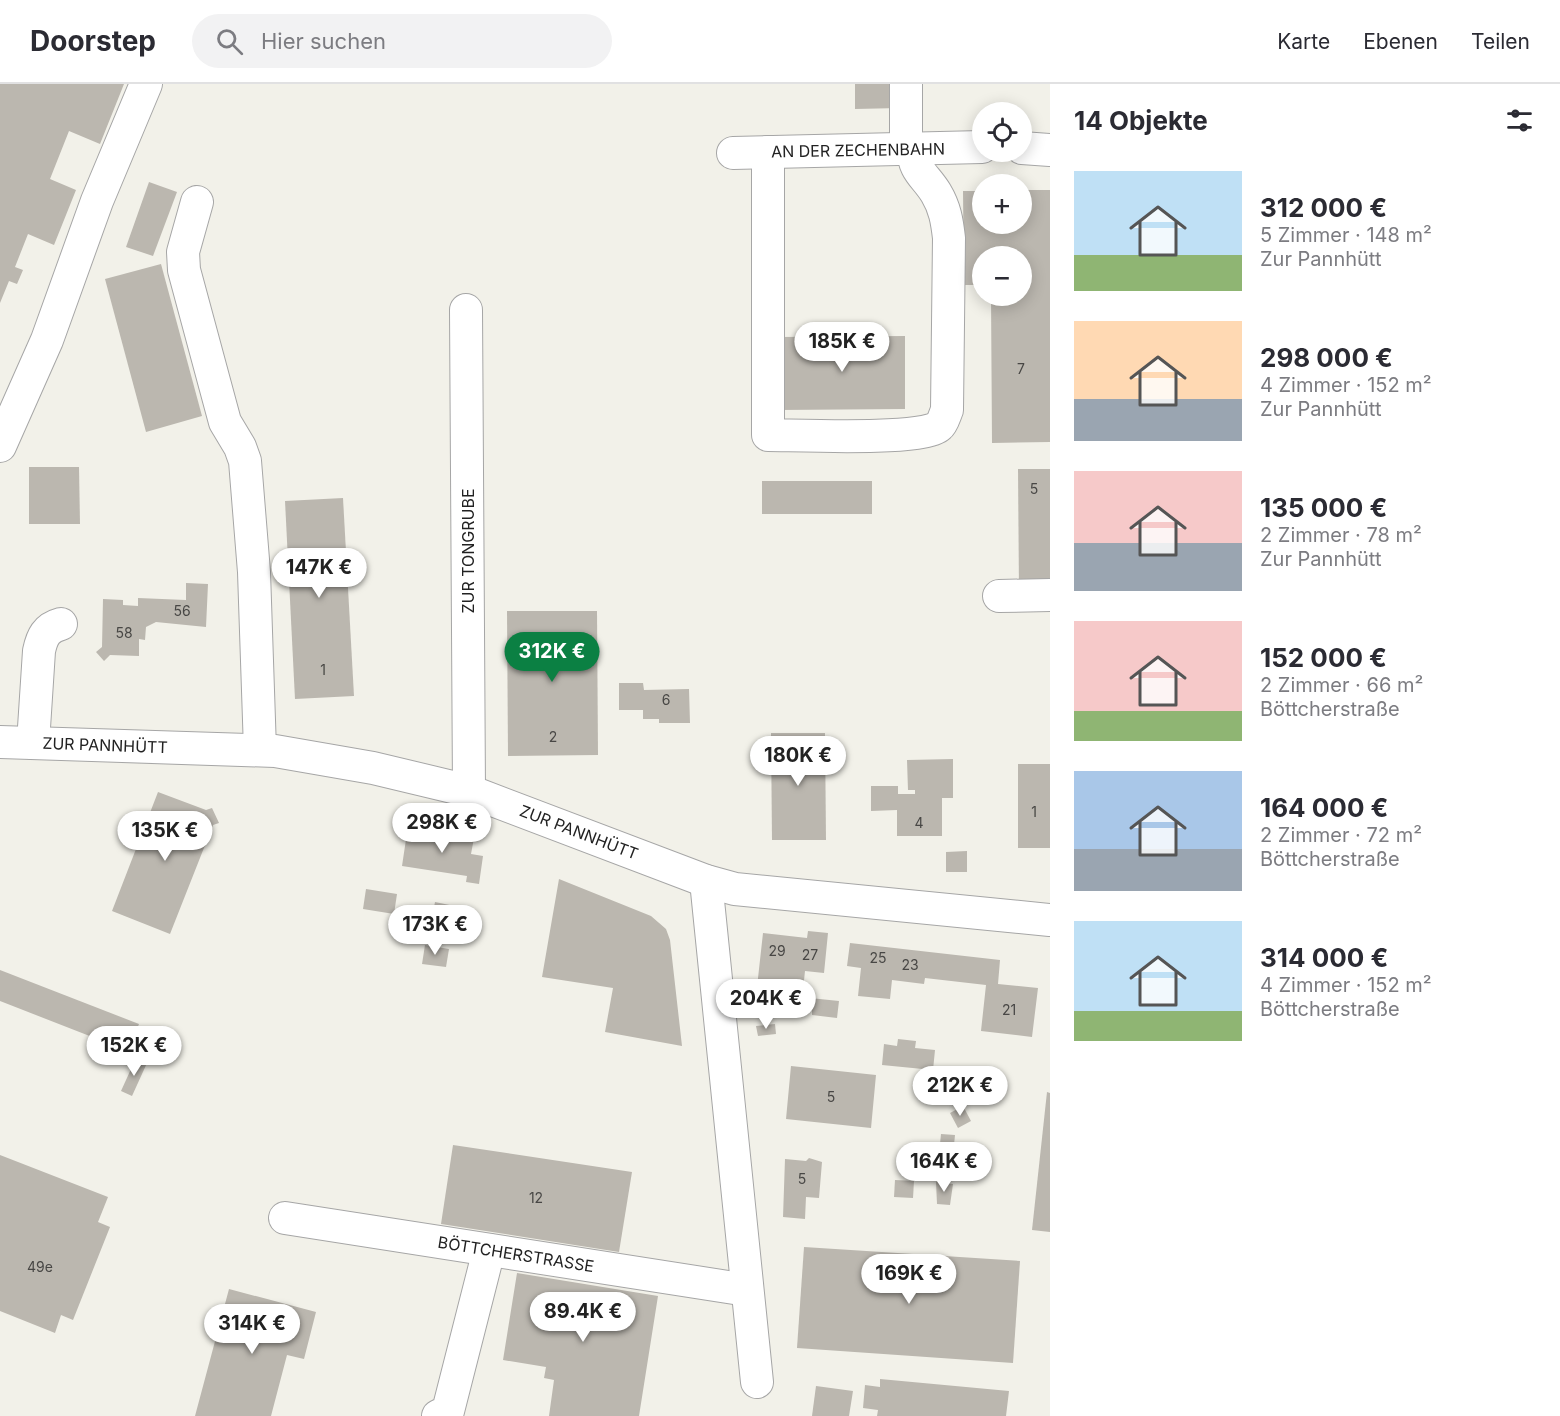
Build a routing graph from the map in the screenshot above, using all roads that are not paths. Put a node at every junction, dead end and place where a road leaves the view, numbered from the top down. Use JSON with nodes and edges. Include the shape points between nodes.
{"nodes":[{"id":1,"x":146,"y":84,"type":"edge"},
{"id":2,"x":906,"y":84,"type":"edge"},
{"id":3,"x":972,"y":147,"type":"edge"},
{"id":4,"x":909,"y":149,"type":"junction"},
{"id":5,"x":1032,"y":149,"type":"edge"},
{"id":6,"x":1050,"y":150,"type":"edge"},
{"id":7,"x":768,"y":152,"type":"junction"},
{"id":8,"x":733,"y":153,"type":"dead end"},
{"id":9,"x":197,"y":202,"type":"dead end"},
{"id":10,"x":466,"y":310,"type":"dead end"},
{"id":11,"x":0,"y":446,"type":"edge"},
{"id":12,"x":1050,"y":595,"type":"edge"},
{"id":13,"x":999,"y":596,"type":"dead end"},
{"id":14,"x":61,"y":624,"type":"dead end"},
{"id":15,"x":0,"y":742,"type":"edge"},
{"id":16,"x":33,"y":743,"type":"junction"},
{"id":17,"x":260,"y":750,"type":"junction"},
{"id":18,"x":469,"y":791,"type":"junction"},
{"id":19,"x":706,"y":881,"type":"junction"},
{"id":20,"x":1050,"y":920,"type":"edge"},
{"id":21,"x":285,"y":1218,"type":"dead end"},
{"id":22,"x":489,"y":1250,"type":"junction"},
{"id":23,"x":747,"y":1290,"type":"junction"},
{"id":24,"x":757,"y":1382,"type":"dead end"},
{"id":25,"x":438,"y":1416,"type":"edge"}],
"edges":[{"from":1,"to":11,"type":"street","via":[[97,201],[47,340]]},
{"from":2,"to":4,"type":"street"},
{"from":3,"to":4,"type":"street","name":"AN DER ZECHENBAHN"},
{"from":4,"to":7,"type":"street","name":"AN DER ZECHENBAHN"},
{"from":4,"to":7,"type":"street","via":[[914,165],[936,193],[946,214],[950,238],[947,410],[939,426],[924,433],[886,435],[768,435]]},
{"from":5,"to":6,"type":"street"},
{"from":7,"to":8,"type":"street","name":"AN DER ZECHENBAHN"},
{"from":9,"to":17,"type":"street","via":[[183,252],[184,270],[225,422],[245,461],[254,572]]},
{"from":10,"to":18,"type":"street","name":"ZUR TONGRUBE"},
{"from":12,"to":13,"type":"street"},
{"from":14,"to":16,"type":"street","via":[[51,627],[42,637]]},
{"from":15,"to":16,"type":"street","name":"ZUR PANNHÜTT"},
{"from":16,"to":17,"type":"street","name":"ZUR PANNHÜTT"},
{"from":17,"to":18,"type":"street","name":"ZUR PANNHÜTT","via":[[373,768]]},
{"from":18,"to":19,"type":"street","name":"ZUR PANNHÜTT"},
{"from":19,"to":20,"type":"street","name":"ZUR PANNHÜTT","via":[[794,897]]},
{"from":19,"to":23,"type":"street"},
{"from":21,"to":22,"type":"street","name":"BÖTTCHERSTRASSE"},
{"from":22,"to":23,"type":"street","name":"BÖTTCHERSTRASSE"},
{"from":22,"to":25,"type":"street","via":[[448,1411]]},
{"from":23,"to":24,"type":"street"}]}
